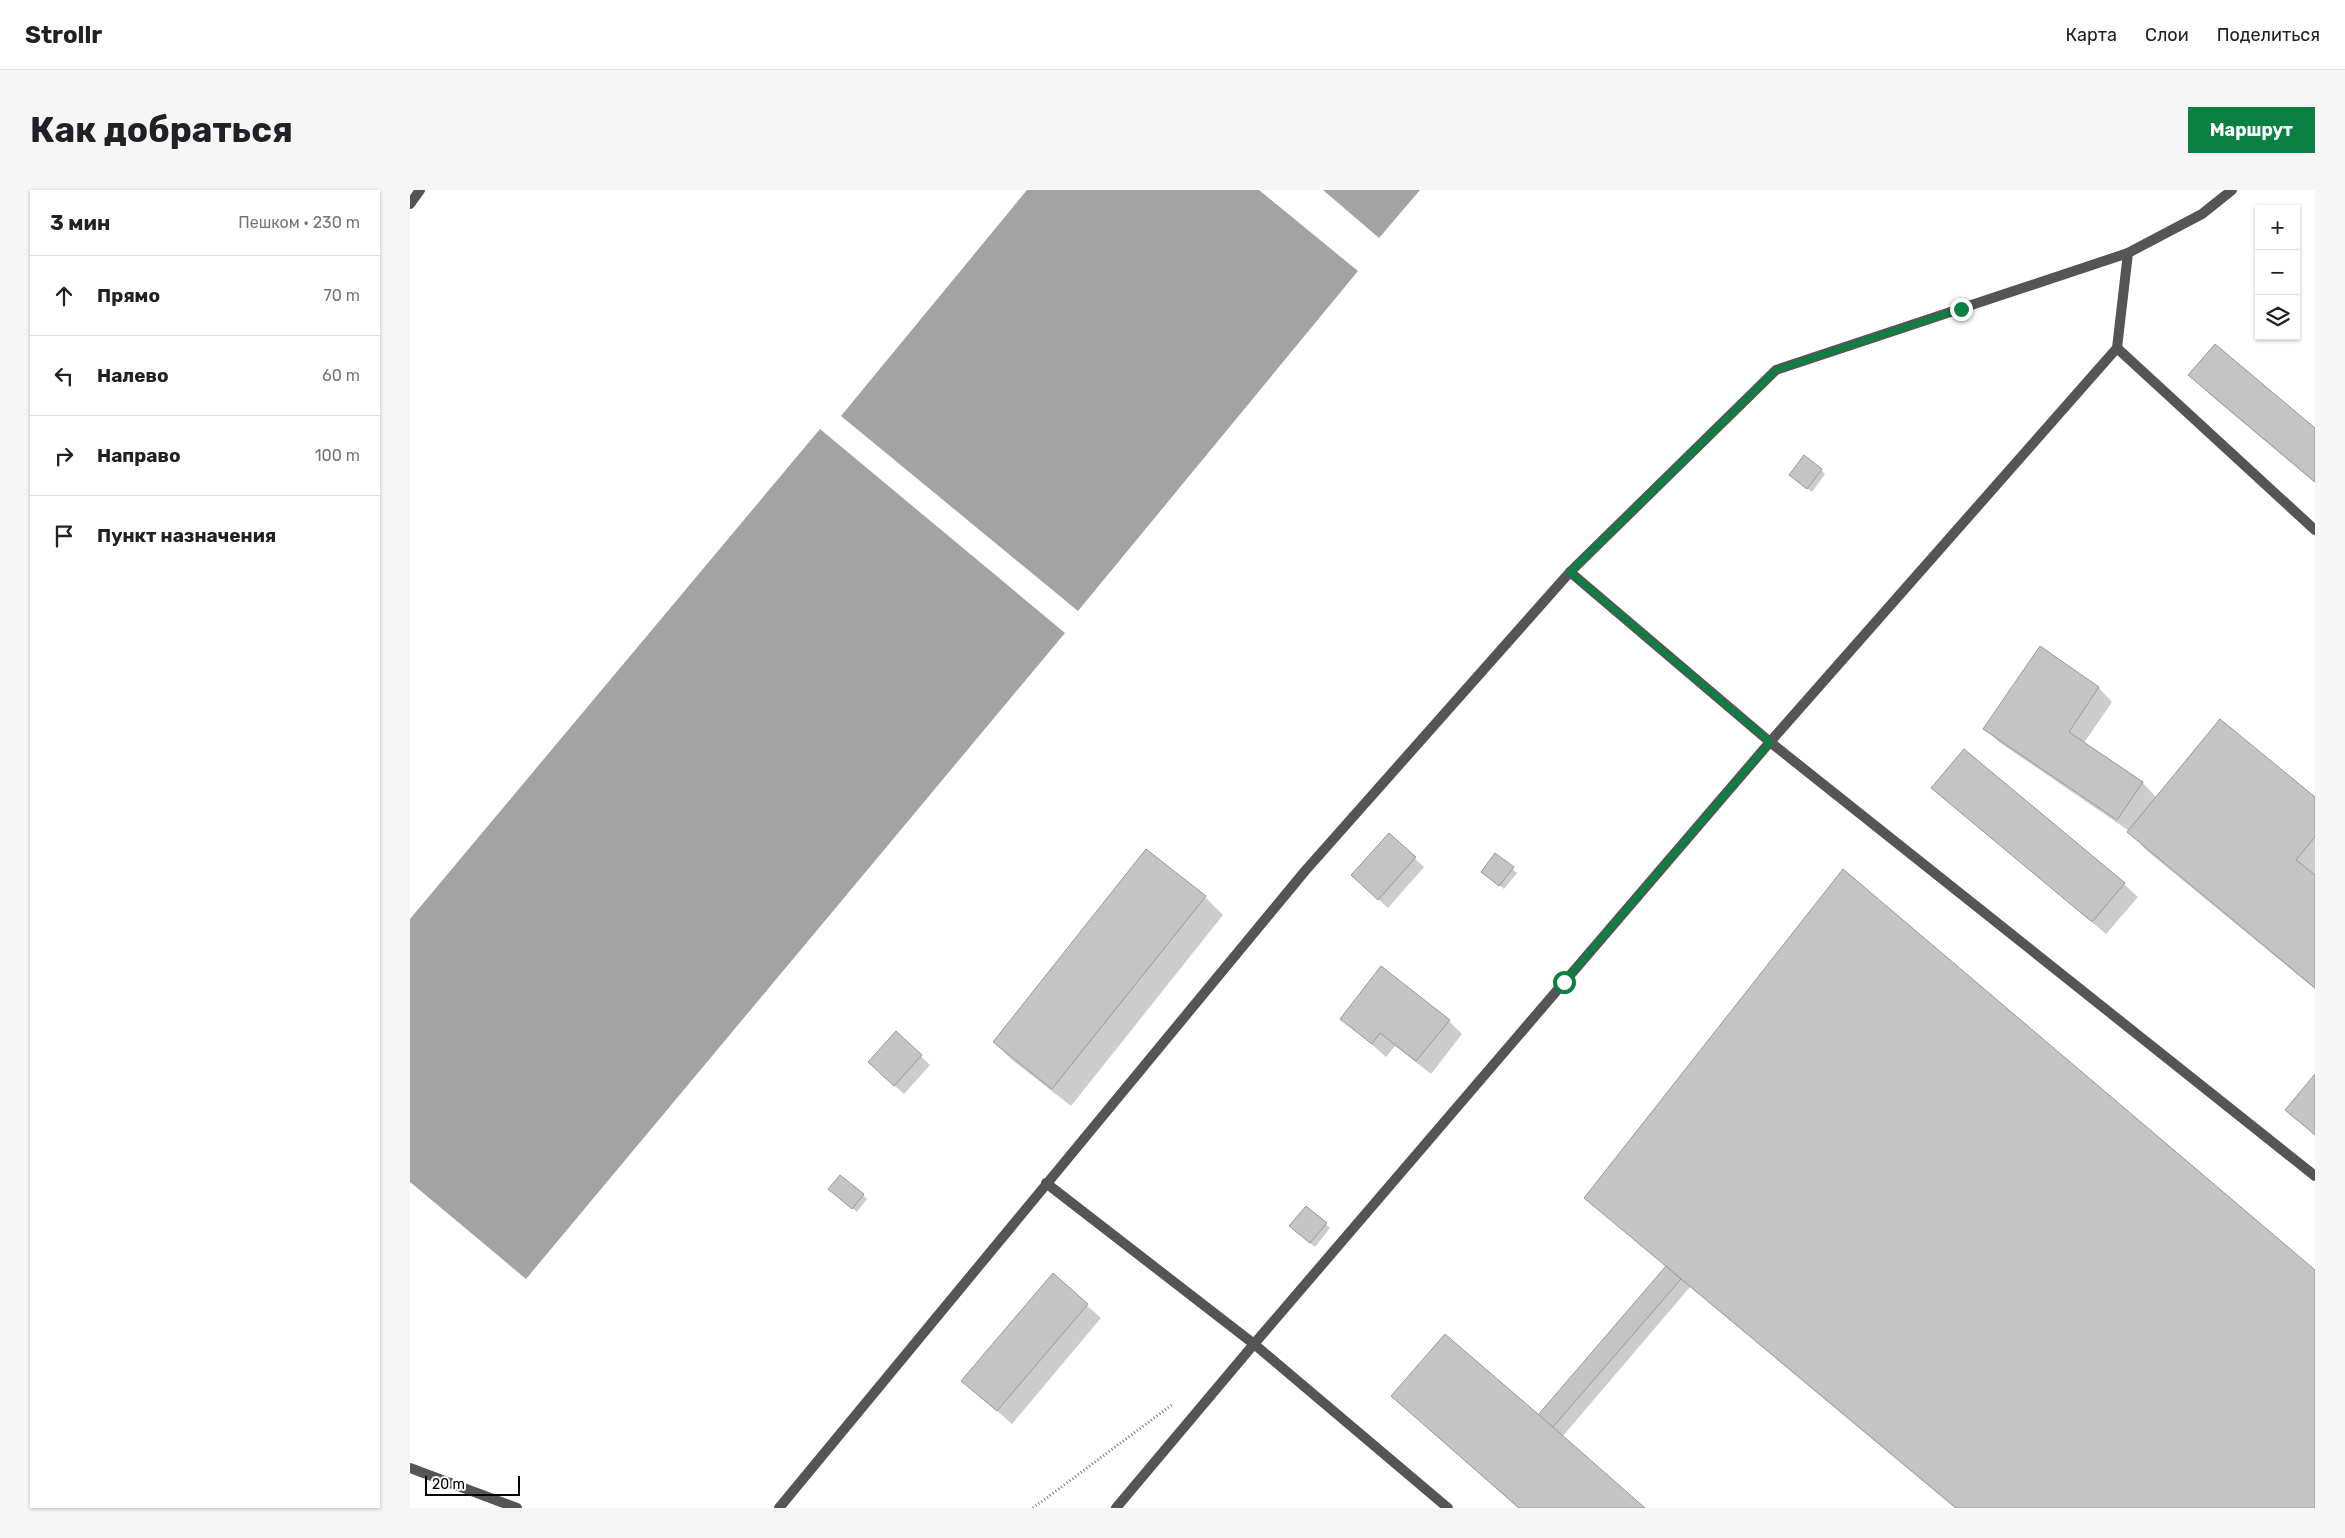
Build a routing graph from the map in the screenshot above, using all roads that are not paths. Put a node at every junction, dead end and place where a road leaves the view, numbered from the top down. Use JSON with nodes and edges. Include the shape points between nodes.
{"nodes":[{"id":1,"x":420,"y":190,"type":"edge"},
{"id":2,"x":2232,"y":190,"type":"edge"},
{"id":3,"x":410,"y":204,"type":"edge"},
{"id":4,"x":2128,"y":253,"type":"junction"},
{"id":5,"x":2116,"y":348,"type":"junction"},
{"id":6,"x":2315,"y":530,"type":"edge"},
{"id":7,"x":1570,"y":572,"type":"junction"},
{"id":8,"x":1770,"y":742,"type":"junction"},
{"id":9,"x":2315,"y":1176,"type":"edge"},
{"id":10,"x":1046,"y":1183,"type":"junction"},
{"id":11,"x":1254,"y":1344,"type":"junction"},
{"id":12,"x":410,"y":1468,"type":"edge"},
{"id":13,"x":516,"y":1508,"type":"edge"},
{"id":14,"x":779,"y":1508,"type":"edge"},
{"id":15,"x":1116,"y":1508,"type":"edge"},
{"id":16,"x":1448,"y":1508,"type":"edge"}],
"edges":[{"from":1,"to":3,"type":"lane"},
{"from":2,"to":4,"type":"lane","via":[[2202,214]]},
{"from":4,"to":5,"type":"lane"},
{"from":4,"to":7,"type":"lane","via":[[1776,370]]},
{"from":5,"to":6,"type":"lane"},
{"from":5,"to":8,"type":"lane"},
{"from":7,"to":8,"type":"lane"},
{"from":7,"to":10,"type":"lane","via":[[1305,871]]},
{"from":8,"to":9,"type":"lane"},
{"from":8,"to":11,"type":"lane"},
{"from":10,"to":11,"type":"lane"},
{"from":10,"to":14,"type":"lane"},
{"from":11,"to":15,"type":"lane"},
{"from":11,"to":16,"type":"lane"},
{"from":12,"to":13,"type":"lane"}]}
